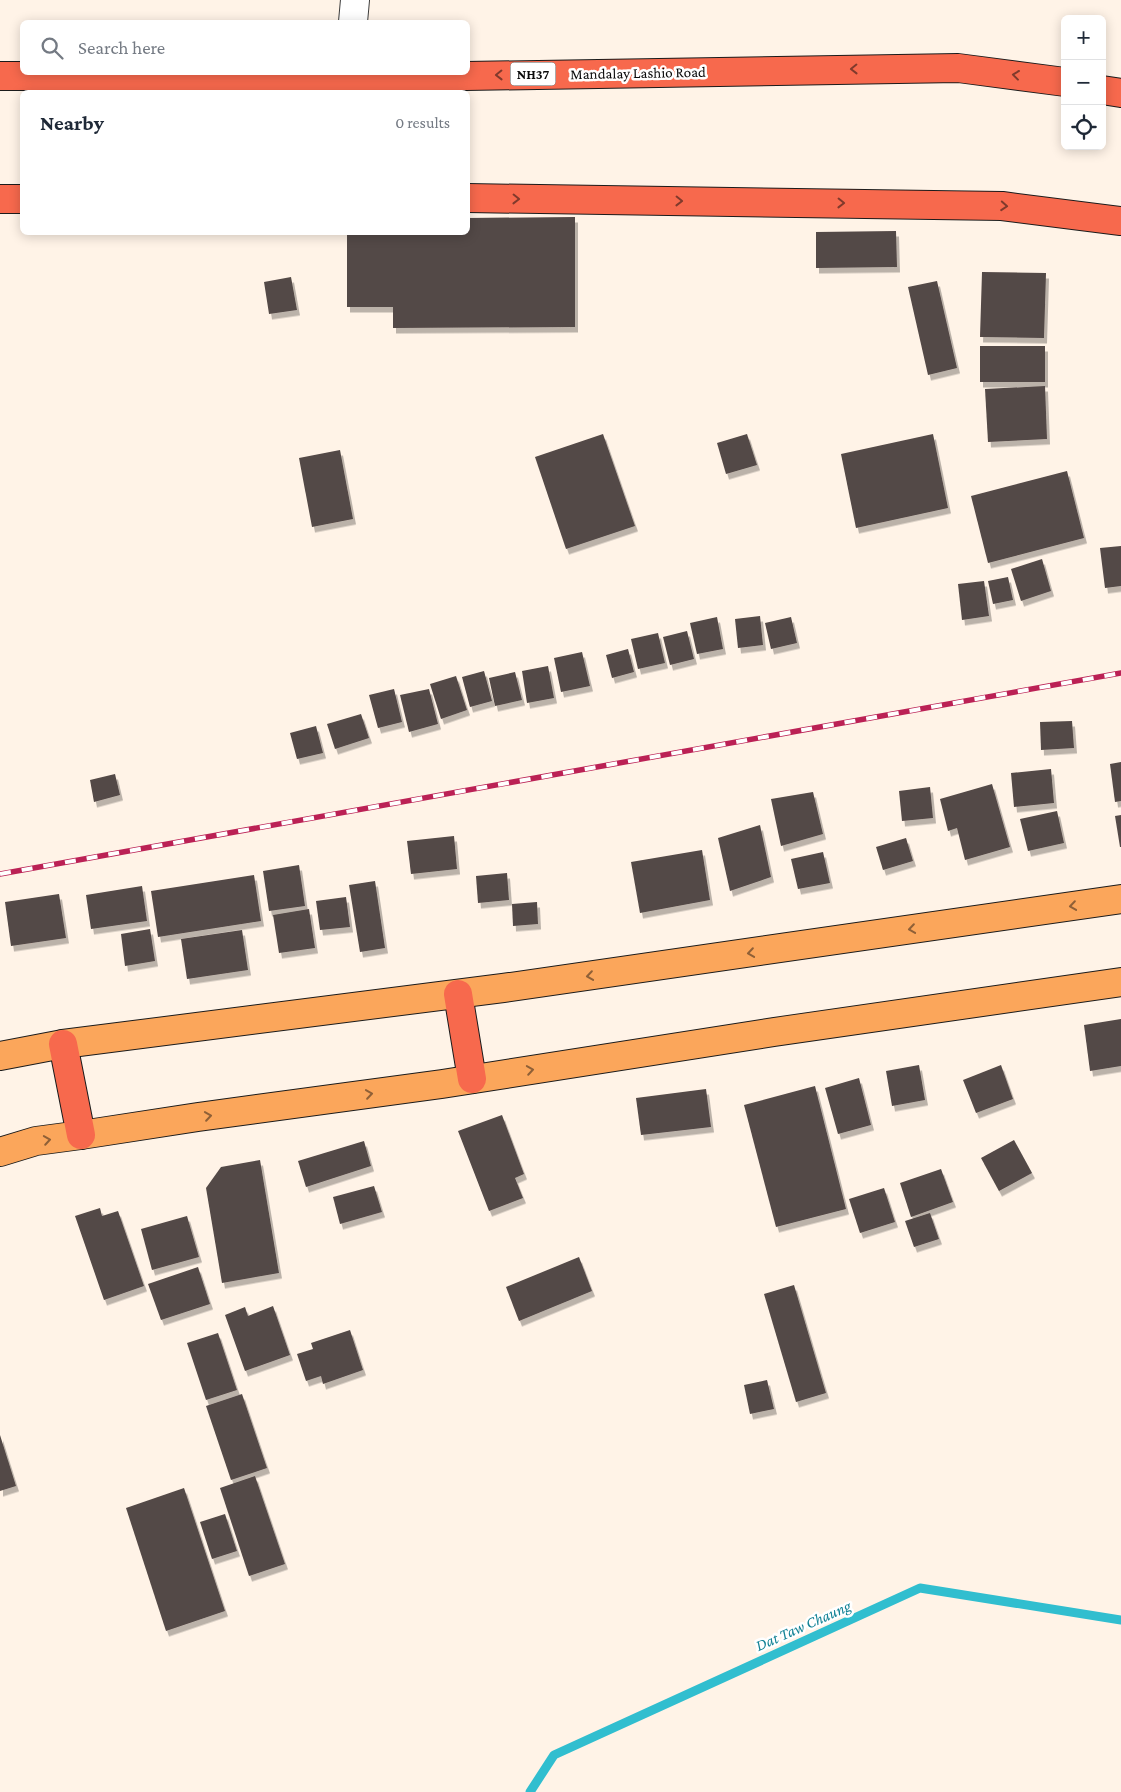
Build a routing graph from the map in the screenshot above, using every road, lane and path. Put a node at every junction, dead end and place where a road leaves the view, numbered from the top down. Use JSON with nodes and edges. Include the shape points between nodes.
{"nodes":[{"id":1,"x":355,"y":0,"type":"edge"},
{"id":2,"x":353,"y":20,"type":"edge"},
{"id":3,"x":0,"y":76,"type":"edge"},
{"id":4,"x":348,"y":81,"type":"edge"},
{"id":5,"x":1061,"y":81,"type":"edge"},
{"id":6,"x":1106,"y":91,"type":"edge"},
{"id":7,"x":1121,"y":94,"type":"edge"},
{"id":8,"x":470,"y":198,"type":"edge"},
{"id":9,"x":0,"y":199,"type":"edge"},
{"id":10,"x":20,"y":199,"type":"edge"},
{"id":11,"x":1121,"y":221,"type":"edge"},
{"id":12,"x":1121,"y":899,"type":"edge"},
{"id":13,"x":1121,"y":982,"type":"edge"},
{"id":14,"x":458,"y":994,"type":"junction"},
{"id":15,"x":63,"y":1044,"type":"junction"},
{"id":16,"x":0,"y":1056,"type":"edge"},
{"id":17,"x":472,"y":1079,"type":"junction"},
{"id":18,"x":81,"y":1135,"type":"junction"},
{"id":19,"x":0,"y":1152,"type":"edge"}],
"edges":[{"from":1,"to":2,"type":"street"},
{"from":3,"to":4,"type":"highway","name":"Mandalay Lashio Road","number":"NH37","via":[[205,76]]},
{"from":5,"to":4,"type":"highway","name":"Mandalay Lashio Road","number":"NH37","one_way":true,"via":[[958,68]]},
{"from":6,"to":7,"type":"highway"},
{"from":8,"to":11,"type":"highway","one_way":true,"via":[[1002,206]]},
{"from":9,"to":10,"type":"highway"},
{"from":12,"to":14,"type":"main road","one_way":true},
{"from":17,"to":13,"type":"main road","one_way":true},
{"from":14,"to":15,"type":"main road"},
{"from":14,"to":17,"type":"highway"},
{"from":15,"to":16,"type":"main road"},
{"from":15,"to":18,"type":"highway"},
{"from":18,"to":17,"type":"main road","one_way":true},
{"from":19,"to":18,"type":"main road","one_way":true}]}
